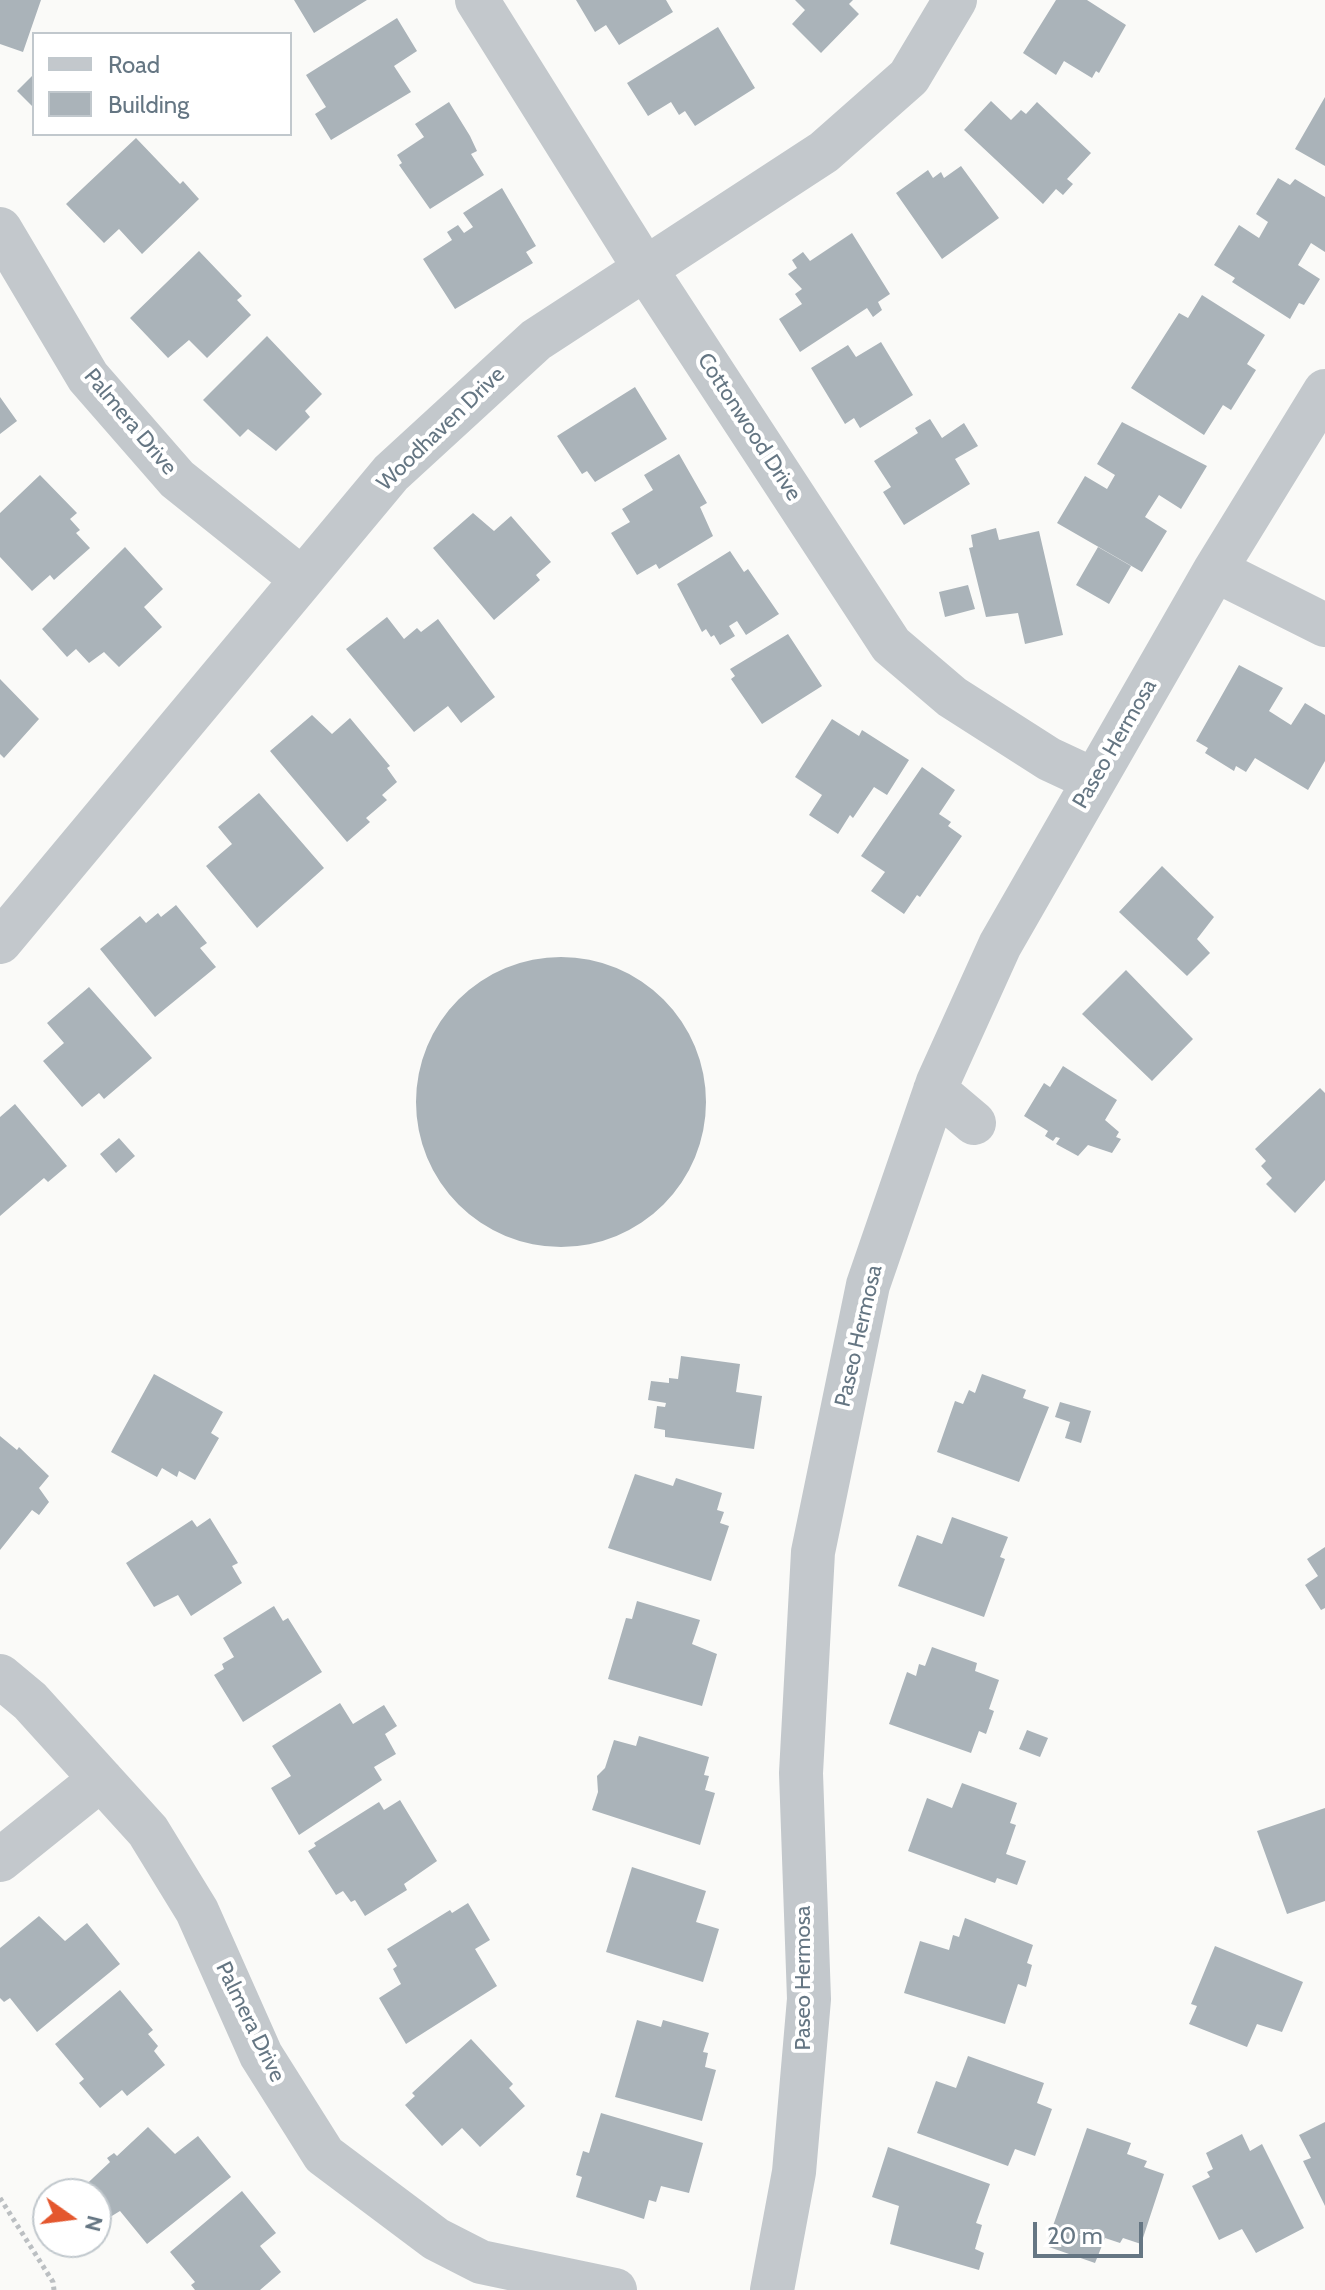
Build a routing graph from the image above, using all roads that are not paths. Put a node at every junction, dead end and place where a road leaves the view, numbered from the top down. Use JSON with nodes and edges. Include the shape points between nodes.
{"nodes":[{"id":1,"x":477,"y":0,"type":"edge"},
{"id":2,"x":955,"y":0,"type":"edge"},
{"id":3,"x":0,"y":229,"type":"edge"},
{"id":4,"x":644,"y":267,"type":"junction"},
{"id":5,"x":1325,"y":391,"type":"edge"},
{"id":6,"x":1215,"y":570,"type":"junction"},
{"id":7,"x":302,"y":579,"type":"junction"},
{"id":8,"x":1325,"y":625,"type":"edge"},
{"id":9,"x":1094,"y":780,"type":"junction"},
{"id":10,"x":0,"y":942,"type":"edge"},
{"id":11,"x":935,"y":1090,"type":"junction"},
{"id":12,"x":974,"y":1123,"type":"dead end"},
{"id":13,"x":0,"y":1676,"type":"edge"},
{"id":14,"x":101,"y":1779,"type":"junction"},
{"id":15,"x":0,"y":1860,"type":"edge"},
{"id":16,"x":615,"y":2290,"type":"edge"},
{"id":17,"x":772,"y":2290,"type":"edge"}],
"edges":[{"from":1,"to":4,"type":"street","name":"Cottonwood Drive"},
{"from":2,"to":4,"type":"street","name":"Woodhaven Drive","via":[[909,77],[824,152]]},
{"from":3,"to":7,"type":"street","name":"Palmera Drive","via":[[88,377],[177,479]]},
{"from":4,"to":7,"type":"street","name":"Woodhaven Drive","via":[[513,360],[391,473]]},
{"from":4,"to":9,"type":"street","name":"Cottonwood Drive","via":[[891,645],[952,697],[1049,759]]},
{"from":5,"to":6,"type":"street","name":"Paseo Hermosa"},
{"from":6,"to":8,"type":"street"},
{"from":6,"to":9,"type":"street","name":"Paseo Hermosa"},
{"from":7,"to":10,"type":"street","name":"Woodhaven Drive"},
{"from":9,"to":11,"type":"street","name":"Paseo Hermosa","via":[[1000,945]]},
{"from":11,"to":12,"type":"street"},
{"from":11,"to":17,"type":"street","name":"Paseo Hermosa","via":[[868,1285],[813,1552],[801,1773],[809,1999],[794,2172]]},
{"from":13,"to":14,"type":"street","name":"Palmera Drive"},
{"from":14,"to":15,"type":"street"},
{"from":14,"to":16,"type":"street","name":"Palmera Drive","via":[[148,1831],[197,1911],[261,2055],[324,2155],[436,2239],[481,2262]]}]}
